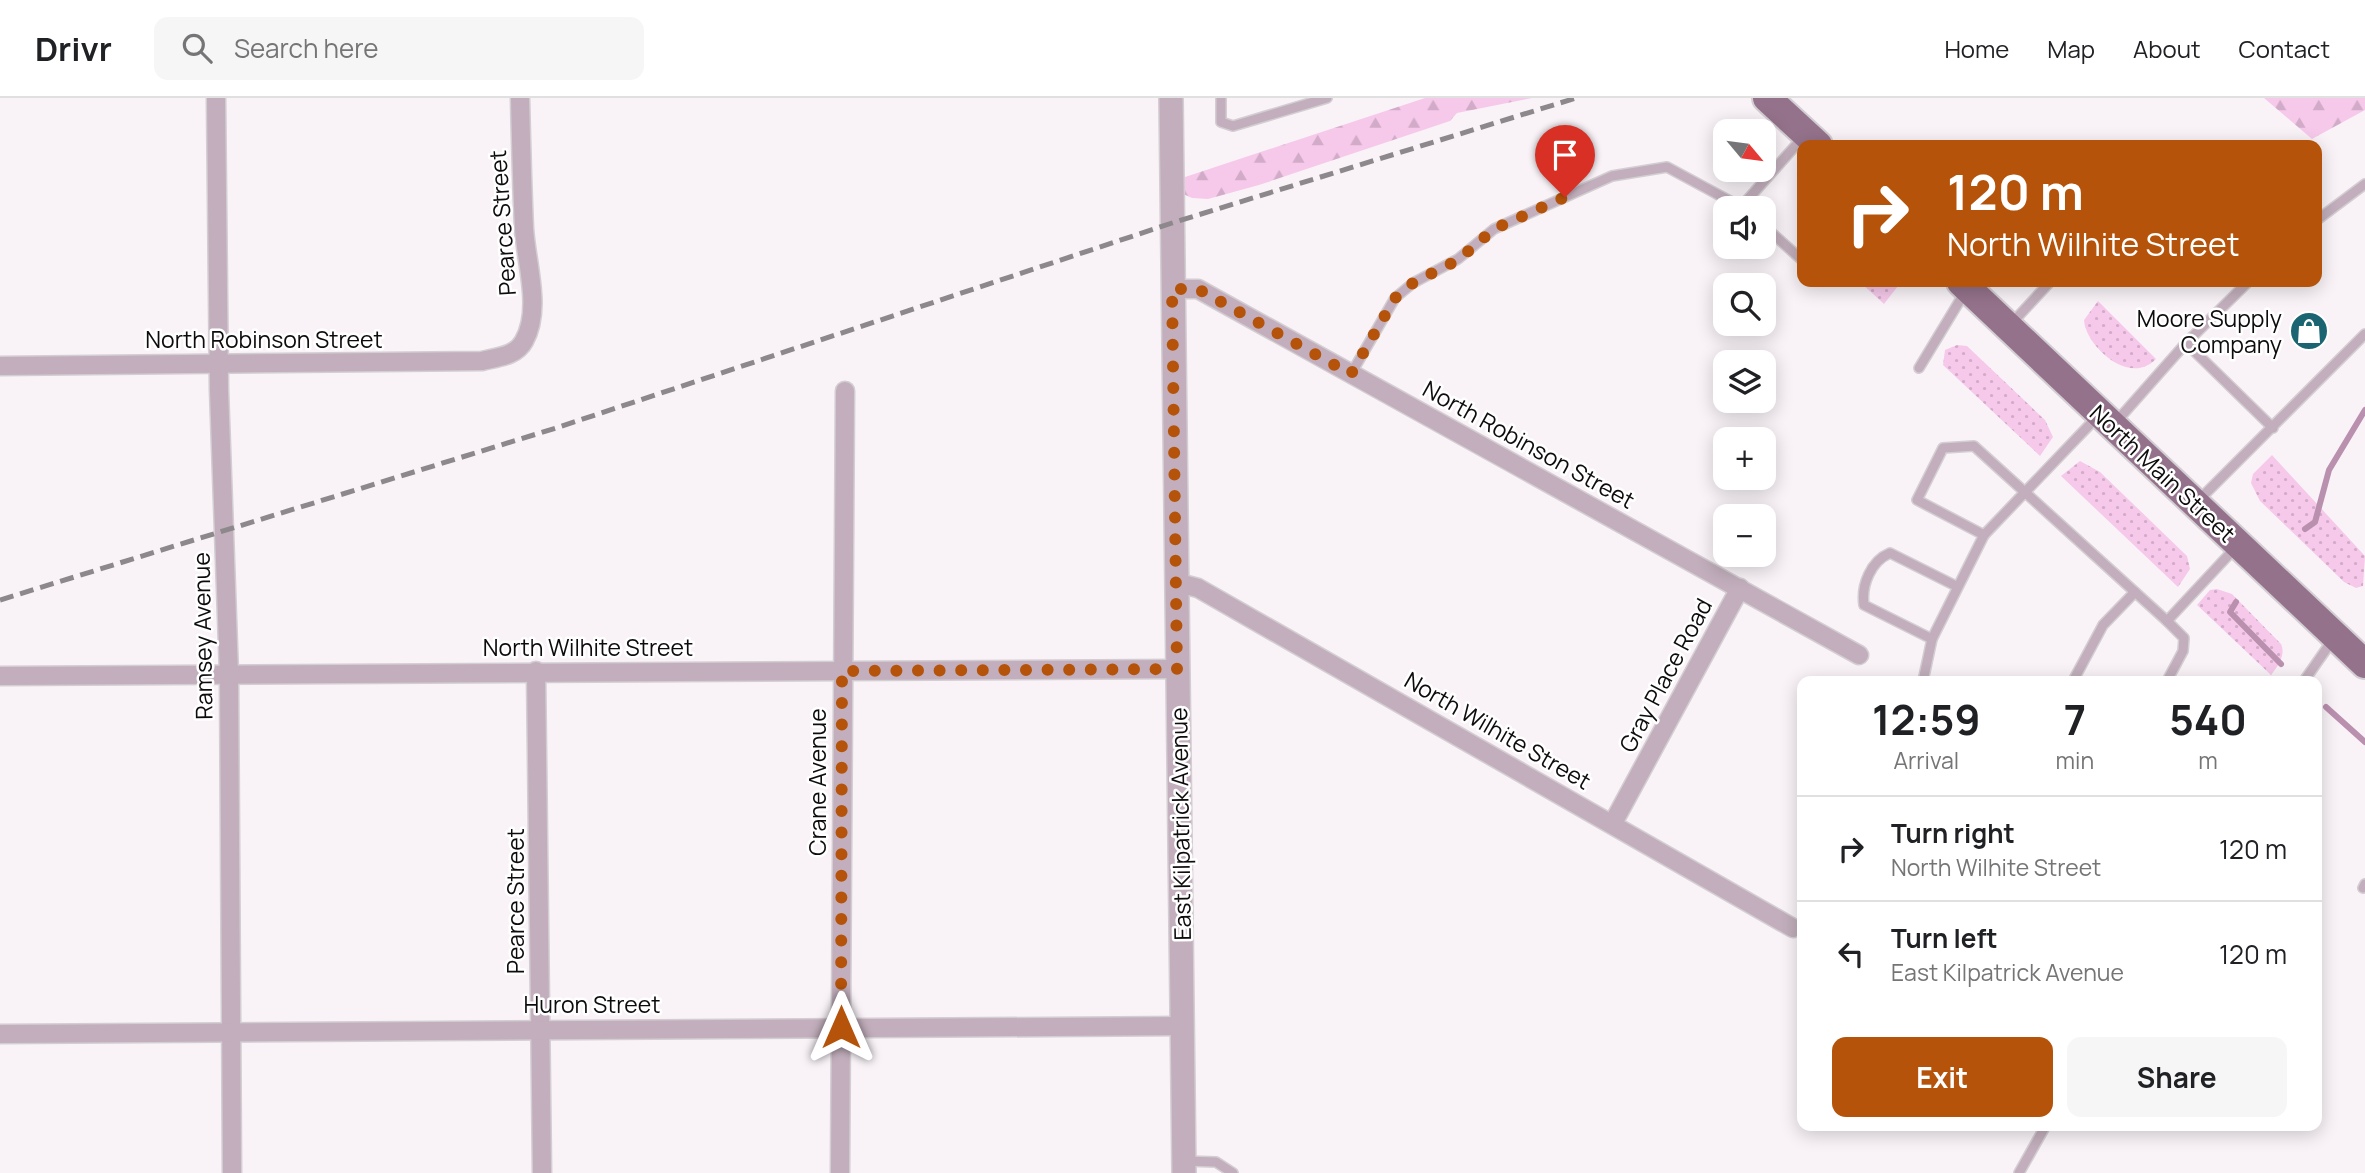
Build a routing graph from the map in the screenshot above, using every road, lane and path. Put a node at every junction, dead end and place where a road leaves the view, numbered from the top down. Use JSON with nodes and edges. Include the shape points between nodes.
{"nodes":[{"id":1,"x":216,"y":98,"type":"edge"},
{"id":2,"x":520,"y":98,"type":"edge"},
{"id":3,"x":1171,"y":98,"type":"edge"},
{"id":4,"x":1221,"y":98,"type":"edge"},
{"id":5,"x":1325,"y":98,"type":"edge"},
{"id":6,"x":1767,"y":98,"type":"edge"},
{"id":7,"x":1812,"y":140,"type":"edge"},
{"id":8,"x":1797,"y":154,"type":"edge"},
{"id":9,"x":2365,"y":184,"type":"edge"},
{"id":10,"x":1721,"y":196,"type":"edge"},
{"id":11,"x":1753,"y":196,"type":"edge"},
{"id":12,"x":2322,"y":216,"type":"edge"},
{"id":13,"x":1776,"y":237,"type":"edge"},
{"id":14,"x":1797,"y":256,"type":"edge"},
{"id":15,"x":1963,"y":287,"type":"edge"},
{"id":16,"x":1966,"y":287,"type":"edge"},
{"id":17,"x":2045,"y":287,"type":"edge"},
{"id":18,"x":2243,"y":287,"type":"edge"},
{"id":19,"x":1172,"y":289,"type":"junction"},
{"id":20,"x":2009,"y":327,"type":"junction"},
{"id":21,"x":2365,"y":334,"type":"edge"},
{"id":22,"x":2186,"y":343,"type":"junction"},
{"id":23,"x":523,"y":344,"type":"joint"},
{"id":24,"x":218,"y":365,"type":"junction"},
{"id":25,"x":0,"y":366,"type":"edge"},
{"id":26,"x":1919,"y":368,"type":"dead end"},
{"id":27,"x":1351,"y":374,"type":"junction"},
{"id":28,"x":845,"y":391,"type":"dead end"},
{"id":29,"x":2106,"y":419,"type":"junction"},
{"id":30,"x":2273,"y":428,"type":"junction"},
{"id":31,"x":2026,"y":493,"type":"junction"},
{"id":32,"x":2196,"y":504,"type":"junction"},
{"id":33,"x":1984,"y":535,"type":"junction"},
{"id":34,"x":2239,"y":545,"type":"junction"},
{"id":35,"x":1175,"y":582,"type":"junction"},
{"id":36,"x":1958,"y":587,"type":"junction"},
{"id":37,"x":1740,"y":588,"type":"junction"},
{"id":38,"x":2135,"y":592,"type":"junction"},
{"id":39,"x":2167,"y":621,"type":"junction"},
{"id":40,"x":2335,"y":636,"type":"junction"},
{"id":41,"x":1932,"y":639,"type":"junction"},
{"id":42,"x":1859,"y":656,"type":"dead end"},
{"id":43,"x":2365,"y":664,"type":"edge"},
{"id":44,"x":1177,"y":669,"type":"junction"},
{"id":45,"x":536,"y":671,"type":"junction"},
{"id":46,"x":842,"y":671,"type":"junction"},
{"id":47,"x":229,"y":674,"type":"junction"},
{"id":48,"x":0,"y":676,"type":"edge"},
{"id":49,"x":1924,"y":676,"type":"edge"},
{"id":50,"x":2076,"y":676,"type":"edge"},
{"id":51,"x":2170,"y":676,"type":"edge"},
{"id":52,"x":2307,"y":676,"type":"edge"},
{"id":53,"x":1613,"y":823,"type":"junction"},
{"id":54,"x":1793,"y":928,"type":"dead end"},
{"id":55,"x":1184,"y":1026,"type":"junction"},
{"id":56,"x":841,"y":1027,"type":"junction"},
{"id":57,"x":540,"y":1028,"type":"junction"},
{"id":58,"x":229,"y":1032,"type":"junction"},
{"id":59,"x":0,"y":1034,"type":"edge"},
{"id":60,"x":2043,"y":1131,"type":"edge"},
{"id":61,"x":1184,"y":1167,"type":"edge"},
{"id":62,"x":232,"y":1173,"type":"edge"},
{"id":63,"x":542,"y":1173,"type":"edge"},
{"id":64,"x":840,"y":1173,"type":"edge"},
{"id":65,"x":1233,"y":1173,"type":"edge"},
{"id":66,"x":2019,"y":1173,"type":"edge"}],
"edges":[{"from":1,"to":24,"type":"street","name":"Ramsey Avenue"},
{"from":2,"to":23,"type":"street","name":"Pearce Street","via":[[532,309]]},
{"from":3,"to":19,"type":"street","name":"East Kilpatrick Avenue"},
{"from":4,"to":5,"type":"lane","via":[[1221,122],[1233,126]]},
{"from":6,"to":7,"type":"main road"},
{"from":8,"to":11,"type":"lane"},
{"from":9,"to":12,"type":"lane"},
{"from":10,"to":27,"type":"lane","via":[[1667,167],[1612,176],[1494,229],[1458,260],[1413,283],[1395,298]]},
{"from":13,"to":14,"type":"lane"},
{"from":15,"to":26,"type":"lane"},
{"from":16,"to":20,"type":"main road","name":"North Main Street"},
{"from":17,"to":20,"type":"lane"},
{"from":18,"to":22,"type":"lane"},
{"from":19,"to":27,"type":"street","name":"North Robinson Street","via":[[1198,289]]},
{"from":19,"to":35,"type":"street","name":"East Kilpatrick Avenue"},
{"from":20,"to":29,"type":"main road","name":"North Main Street"},
{"from":21,"to":30,"type":"lane"},
{"from":22,"to":29,"type":"lane"},
{"from":22,"to":30,"type":"lane"},
{"from":23,"to":24,"type":"street","name":"North Robinson Street","via":[[509,355],[482,361]]},
{"from":24,"to":25,"type":"street","name":"North Robinson Street"},
{"from":24,"to":47,"type":"street","name":"Ramsey Avenue"},
{"from":27,"to":37,"type":"street","name":"North Robinson Street"},
{"from":28,"to":46,"type":"street","name":"Crane Avenue"},
{"from":29,"to":31,"type":"lane"},
{"from":29,"to":32,"type":"main road","name":"North Main Street"},
{"from":30,"to":32,"type":"lane"},
{"from":31,"to":33,"type":"lane"},
{"from":31,"to":33,"type":"lane","via":[[1974,446],[1943,448],[1917,500]]},
{"from":31,"to":38,"type":"lane"},
{"from":32,"to":34,"type":"main road","name":"North Main Street"},
{"from":33,"to":36,"type":"lane"},
{"from":34,"to":39,"type":"lane"},
{"from":34,"to":40,"type":"main road","name":"North Main Street"},
{"from":35,"to":44,"type":"street","name":"East Kilpatrick Avenue"},
{"from":35,"to":53,"type":"street","name":"North Wilhite Street","via":[[1198,588]]},
{"from":36,"to":41,"type":"lane"},
{"from":36,"to":41,"type":"lane","via":[[1890,552],[1878,558],[1867,580],[1862,591],[1864,605]]},
{"from":37,"to":42,"type":"street","name":"North Robinson Street"},
{"from":37,"to":53,"type":"street","name":"Gray Place Road"},
{"from":38,"to":39,"type":"lane"},
{"from":38,"to":50,"type":"lane","via":[[2103,625]]},
{"from":39,"to":51,"type":"lane","via":[[2184,638],[2183,651]]},
{"from":40,"to":43,"type":"main road","name":"North Main Street"},
{"from":40,"to":52,"type":"lane"},
{"from":41,"to":49,"type":"lane"},
{"from":44,"to":46,"type":"street","name":"North Wilhite Street"},
{"from":44,"to":55,"type":"street","name":"East Kilpatrick Avenue"},
{"from":45,"to":46,"type":"street","name":"North Wilhite Street"},
{"from":45,"to":47,"type":"street","name":"North Wilhite Street"},
{"from":45,"to":57,"type":"street","name":"Pearce Street"},
{"from":46,"to":56,"type":"street","name":"Crane Avenue"},
{"from":47,"to":48,"type":"street","name":"North Wilhite Street"},
{"from":47,"to":58,"type":"street","name":"Ramsey Avenue"},
{"from":53,"to":54,"type":"street","name":"North Wilhite Street"},
{"from":55,"to":56,"type":"street","name":"Huron Street"},
{"from":55,"to":61,"type":"street","name":"East Kilpatrick Avenue"},
{"from":56,"to":57,"type":"street","name":"Huron Street"},
{"from":56,"to":64,"type":"street","name":"Crane Avenue"},
{"from":57,"to":58,"type":"street","name":"Huron Street"},
{"from":57,"to":63,"type":"street","name":"Pearce Street"},
{"from":58,"to":59,"type":"street","name":"Huron Street"},
{"from":58,"to":62,"type":"street","name":"Ramsey Avenue"},
{"from":60,"to":66,"type":"lane"},
{"from":61,"to":65,"type":"lane","via":[[1216,1163]]}]}
